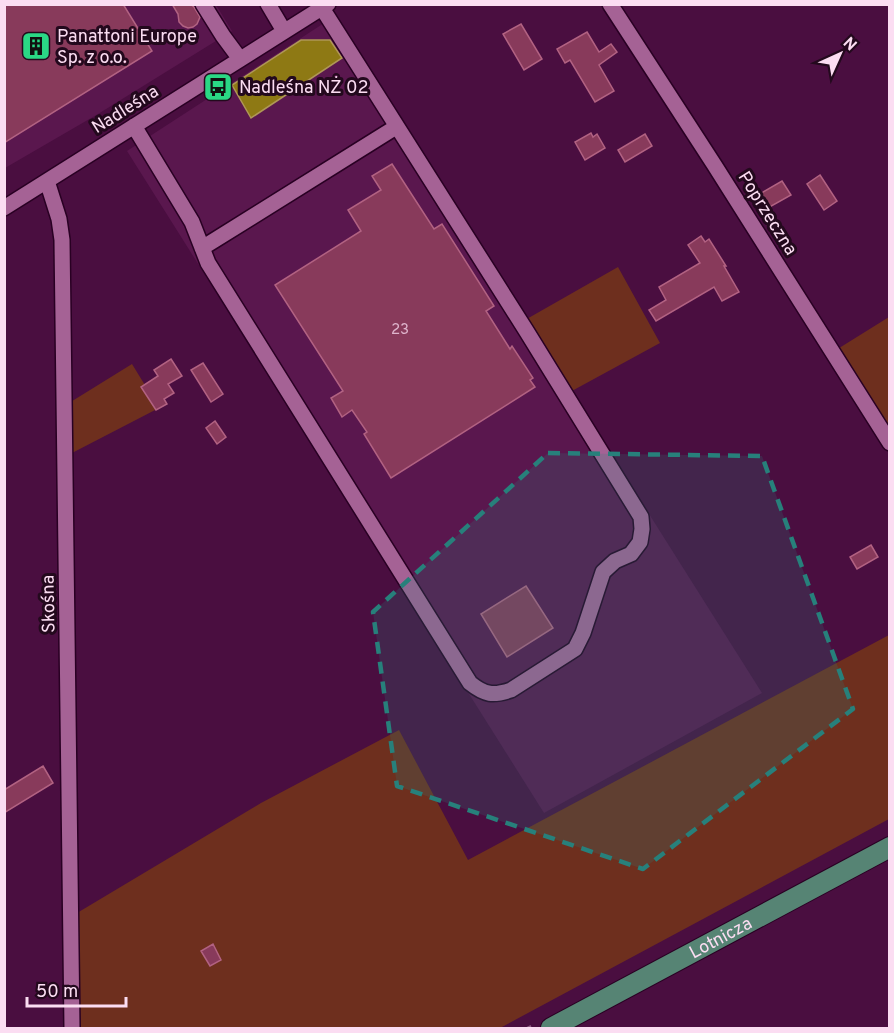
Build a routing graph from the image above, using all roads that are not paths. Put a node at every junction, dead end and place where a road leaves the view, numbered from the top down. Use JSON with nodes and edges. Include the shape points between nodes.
{"nodes":[{"id":1,"x":203,"y":4,"type":"edge"},
{"id":2,"x":268,"y":4,"type":"edge"},
{"id":3,"x":610,"y":4,"type":"edge"},
{"id":4,"x":325,"y":6,"type":"edge"},
{"id":5,"x":284,"y":31,"type":"junction"},
{"id":6,"x":240,"y":59,"type":"junction"},
{"id":7,"x":134,"y":126,"type":"junction"},
{"id":8,"x":396,"y":126,"type":"junction"},
{"id":9,"x":47,"y":181,"type":"junction"},
{"id":10,"x":4,"y":208,"type":"edge"},
{"id":11,"x":202,"y":248,"type":"junction"},
{"id":12,"x":890,"y":443,"type":"edge"},
{"id":13,"x":890,"y":847,"type":"edge"},
{"id":14,"x":72,"y":1029,"type":"edge"},
{"id":15,"x":551,"y":1029,"type":"edge"}],
"edges":[{"from":1,"to":6,"type":"street"},
{"from":2,"to":5,"type":"street"},
{"from":3,"to":12,"type":"street","name":"Poprzeczna"},
{"from":4,"to":5,"type":"street","name":"Nadleśna"},
{"from":4,"to":8,"type":"street"},
{"from":5,"to":6,"type":"street","name":"Nadleśna"},
{"from":6,"to":7,"type":"street","name":"Nadleśna"},
{"from":7,"to":9,"type":"street","name":"Nadleśna"},
{"from":7,"to":11,"type":"street","via":[[192,222]]},
{"from":8,"to":11,"type":"street"},
{"from":8,"to":11,"type":"street","via":[[641,517],[640,542],[631,554],[603,572],[575,649],[511,690],[490,694],[470,683],[236,310]]},
{"from":9,"to":10,"type":"street","name":"Nadleśna"},
{"from":9,"to":14,"type":"street","name":"Skośna","via":[[62,240]]},
{"from":13,"to":15,"type":"main road","name":"Lotnicza"}]}
